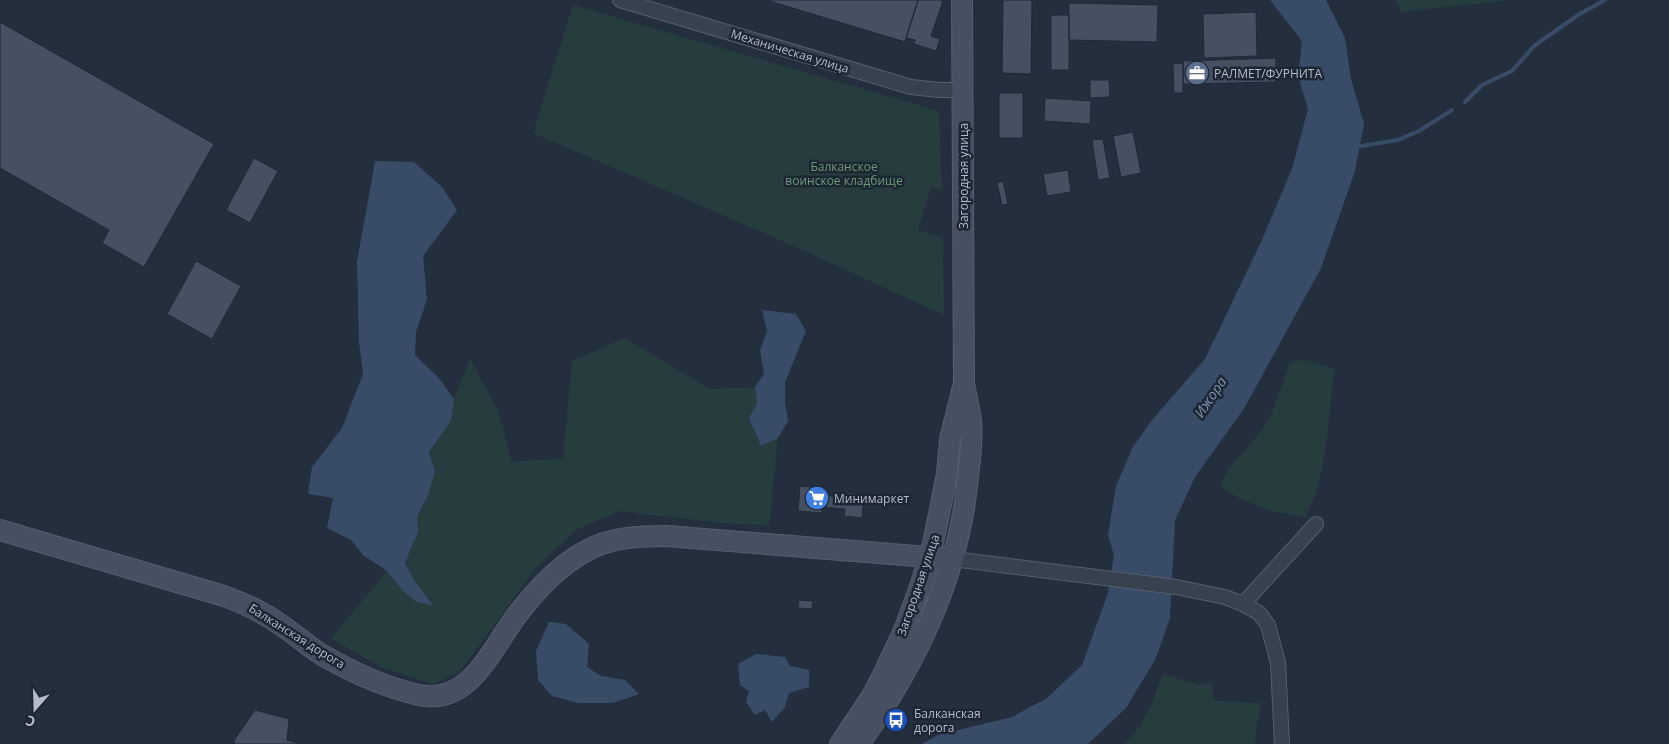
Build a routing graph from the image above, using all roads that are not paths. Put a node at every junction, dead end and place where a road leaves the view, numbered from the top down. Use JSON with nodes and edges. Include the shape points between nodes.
{"nodes":[{"id":1,"x":620,"y":0,"type":"edge"},
{"id":2,"x":962,"y":0,"type":"edge"},
{"id":3,"x":963,"y":90,"type":"junction"},
{"id":4,"x":964,"y":383,"type":"junction"},
{"id":5,"x":1316,"y":524,"type":"dead end"},
{"id":6,"x":0,"y":530,"type":"edge"},
{"id":7,"x":930,"y":557,"type":"junction"},
{"id":8,"x":953,"y":559,"type":"junction"},
{"id":9,"x":1243,"y":604,"type":"junction"},
{"id":10,"x":840,"y":744,"type":"edge"},
{"id":11,"x":859,"y":744,"type":"edge"},
{"id":12,"x":1282,"y":744,"type":"edge"}],
"edges":[{"from":1,"to":3,"type":"street","name":"Механическая улица","via":[[911,87]]},
{"from":2,"to":3,"type":"main road","name":"Загородная улица"},
{"from":3,"to":4,"type":"main road","name":"Загородная улица"},
{"from":4,"to":7,"type":"main road","name":"Загородная улица","via":[[950,439],[943,500]]},
{"from":4,"to":8,"type":"main road","name":"Загородная улица","via":[[971,421],[971,449],[967,492]]},
{"from":5,"to":9,"type":"street"},
{"from":6,"to":7,"type":"main road","name":"Балканская дорога","via":[[224,596],[278,622],[323,656],[354,671],[394,688],[420,695],[442,696],[461,687],[477,673],[517,615],[549,578],[568,562],[612,540],[667,536]]},
{"from":7,"to":8,"type":"main road","name":"Балканская дорога"},
{"from":7,"to":10,"type":"main road","name":"Загородная улица","via":[[905,628],[885,672]]},
{"from":8,"to":9,"type":"street","name":"Балканская дорога","via":[[1176,587]]},
{"from":8,"to":11,"type":"main road","name":"Загородная улица","via":[[939,601],[914,657]]},
{"from":9,"to":12,"type":"street","name":"Балканская дорога","via":[[1259,613],[1268,625],[1278,663]]}]}
